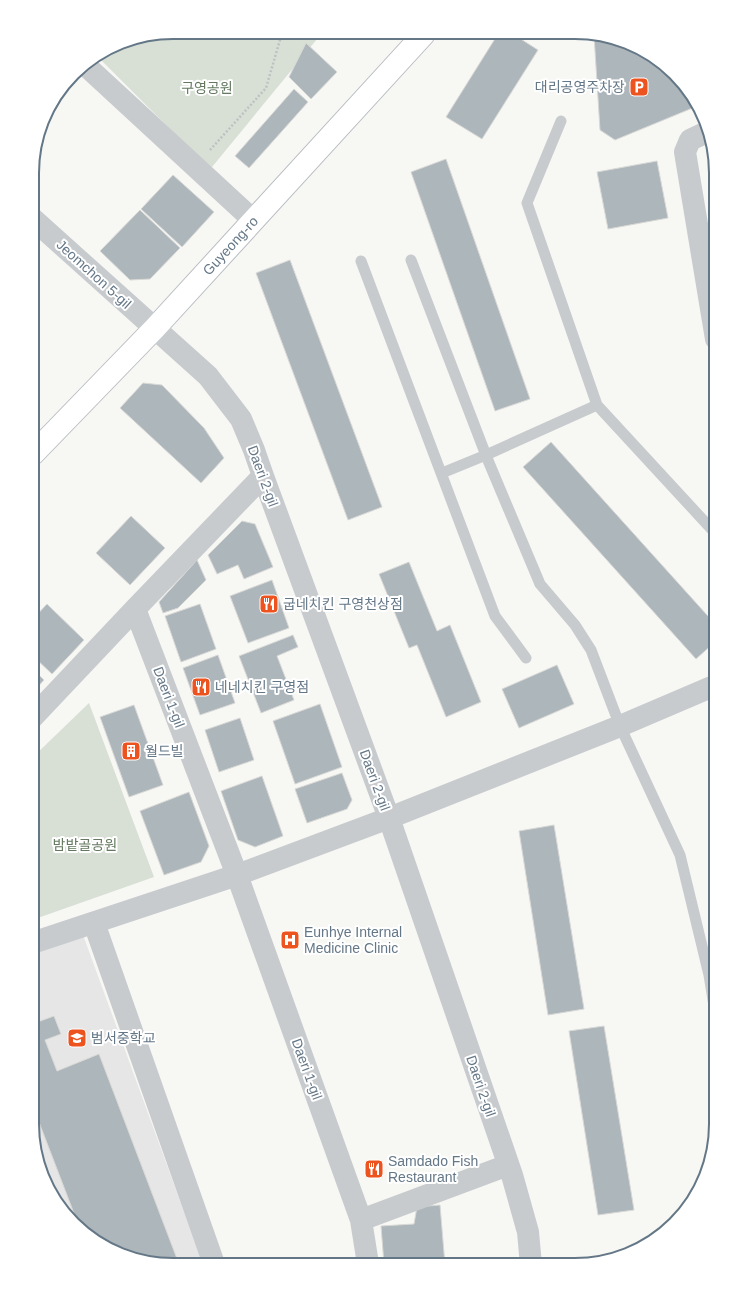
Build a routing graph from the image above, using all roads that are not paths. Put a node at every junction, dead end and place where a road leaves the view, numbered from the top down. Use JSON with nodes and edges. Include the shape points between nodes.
{"nodes":[{"id":1,"x":419,"y":39,"type":"edge"},
{"id":2,"x":89,"y":69,"type":"edge"},
{"id":3,"x":561,"y":121,"type":"dead end"},
{"id":4,"x":703,"y":134,"type":"edge"},
{"id":5,"x":253,"y":220,"type":"junction"},
{"id":6,"x":39,"y":225,"type":"edge"},
{"id":7,"x":411,"y":260,"type":"dead end"},
{"id":8,"x":361,"y":261,"type":"dead end"},
{"id":9,"x":709,"y":297,"type":"edge"},
{"id":10,"x":155,"y":328,"type":"junction"},
{"id":11,"x":597,"y":405,"type":"junction"},
{"id":12,"x":39,"y":448,"type":"edge"},
{"id":13,"x":486,"y":455,"type":"junction"},
{"id":14,"x":442,"y":473,"type":"junction"},
{"id":15,"x":263,"y":476,"type":"junction"},
{"id":16,"x":709,"y":526,"type":"edge"},
{"id":17,"x":135,"y":609,"type":"junction"},
{"id":18,"x":526,"y":658,"type":"dead end"},
{"id":19,"x":709,"y":688,"type":"edge"},
{"id":20,"x":39,"y":711,"type":"edge"},
{"id":21,"x":620,"y":726,"type":"junction"},
{"id":22,"x":389,"y":818,"type":"junction"},
{"id":23,"x":237,"y":875,"type":"junction"},
{"id":24,"x":94,"y":923,"type":"junction"},
{"id":25,"x":39,"y":941,"type":"edge"},
{"id":26,"x":709,"y":975,"type":"edge"},
{"id":27,"x":508,"y":1165,"type":"junction"},
{"id":28,"x":361,"y":1220,"type":"junction"},
{"id":29,"x":212,"y":1258,"type":"edge"},
{"id":30,"x":367,"y":1258,"type":"edge"},
{"id":31,"x":530,"y":1258,"type":"edge"}],
"edges":[{"from":1,"to":5,"type":"main road","name":"Guyeong-ro"},
{"from":2,"to":5,"type":"street"},
{"from":3,"to":11,"type":"lane","via":[[527,203]]},
{"from":4,"to":9,"type":"street","via":[[690,140],[685,152]]},
{"from":5,"to":10,"type":"main road","name":"Guyeong-ro"},
{"from":6,"to":10,"type":"street","name":"Jeomchon 5-gil"},
{"from":7,"to":13,"type":"lane"},
{"from":8,"to":14,"type":"lane"},
{"from":10,"to":12,"type":"main road","name":"Guyeong-ro"},
{"from":10,"to":15,"type":"street","name":"Daeri 2-gil","via":[[208,376],[241,419]]},
{"from":11,"to":13,"type":"lane"},
{"from":11,"to":16,"type":"lane"},
{"from":13,"to":14,"type":"lane"},
{"from":13,"to":21,"type":"lane","via":[[540,584],[575,625],[591,650]]},
{"from":14,"to":18,"type":"lane","via":[[495,616]]},
{"from":15,"to":17,"type":"street"},
{"from":15,"to":22,"type":"street","name":"Daeri 2-gil"},
{"from":17,"to":20,"type":"street"},
{"from":17,"to":23,"type":"street","name":"Daeri 1-gil"},
{"from":19,"to":21,"type":"street"},
{"from":21,"to":22,"type":"street"},
{"from":21,"to":26,"type":"lane","via":[[680,855]]},
{"from":22,"to":23,"type":"street"},
{"from":22,"to":27,"type":"street","name":"Daeri 2-gil"},
{"from":23,"to":24,"type":"street"},
{"from":23,"to":28,"type":"street","name":"Daeri 1-gil"},
{"from":24,"to":25,"type":"street"},
{"from":24,"to":29,"type":"street"},
{"from":27,"to":28,"type":"street"},
{"from":27,"to":31,"type":"street","name":"Daeri 2-gil","via":[[528,1232]]},
{"from":28,"to":30,"type":"street","name":"Daeri 1-gil"}]}
